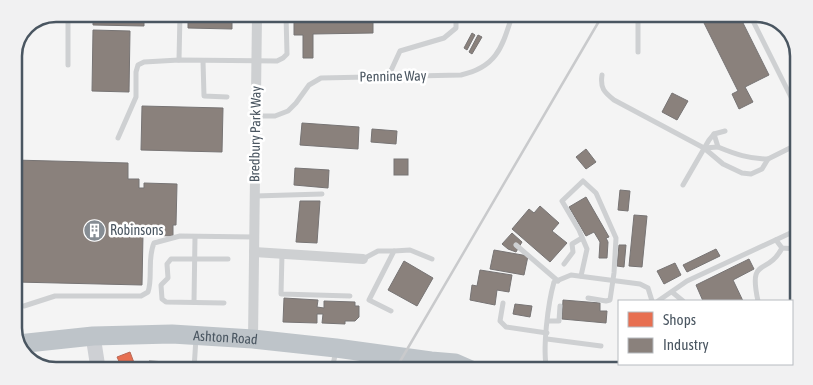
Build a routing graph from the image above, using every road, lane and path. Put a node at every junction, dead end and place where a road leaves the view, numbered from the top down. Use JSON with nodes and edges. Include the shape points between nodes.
{"nodes":[{"id":1,"x":68,"y":22,"type":"edge"},
{"id":2,"x":180,"y":22,"type":"edge"},
{"id":3,"x":258,"y":22,"type":"edge"},
{"id":4,"x":286,"y":22,"type":"edge"},
{"id":5,"x":456,"y":22,"type":"dead end"},
{"id":6,"x":510,"y":22,"type":"edge"},
{"id":7,"x":638,"y":22,"type":"edge"},
{"id":8,"x":754,"y":22,"type":"edge"},
{"id":9,"x":638,"y":52,"type":"dead end"},
{"id":10,"x":180,"y":60,"type":"junction"},
{"id":11,"x":203,"y":61,"type":"junction"},
{"id":12,"x":256,"y":62,"type":"junction"},
{"id":13,"x":68,"y":65,"type":"dead end"},
{"id":14,"x":602,"y":75,"type":"dead end"},
{"id":15,"x":388,"y":76,"type":"junction"},
{"id":16,"x":790,"y":95,"type":"edge"},
{"id":17,"x":227,"y":97,"type":"dead end"},
{"id":18,"x":255,"y":116,"type":"junction"},
{"id":19,"x":725,"y":131,"type":"dead end"},
{"id":20,"x":714,"y":134,"type":"junction"},
{"id":21,"x":118,"y":138,"type":"dead end"},
{"id":22,"x":718,"y":147,"type":"junction"},
{"id":23,"x":704,"y":148,"type":"junction"},
{"id":24,"x":790,"y":148,"type":"edge"},
{"id":25,"x":768,"y":159,"type":"junction"},
{"id":26,"x":683,"y":185,"type":"dead end"},
{"id":27,"x":322,"y":194,"type":"dead end"},
{"id":28,"x":254,"y":196,"type":"junction"},
{"id":29,"x":790,"y":233,"type":"edge"},
{"id":30,"x":195,"y":237,"type":"junction"},
{"id":31,"x":254,"y":237,"type":"junction"},
{"id":32,"x":582,"y":238,"type":"junction"},
{"id":33,"x":776,"y":240,"type":"junction"},
{"id":34,"x":516,"y":245,"type":"dead end"},
{"id":35,"x":782,"y":248,"type":"junction"},
{"id":36,"x":790,"y":249,"type":"edge"},
{"id":37,"x":394,"y":250,"type":"junction"},
{"id":38,"x":254,"y":252,"type":"junction"},
{"id":39,"x":282,"y":254,"type":"junction"},
{"id":40,"x":195,"y":259,"type":"junction"},
{"id":41,"x":228,"y":259,"type":"dead end"},
{"id":42,"x":363,"y":259,"type":"joint"},
{"id":43,"x":432,"y":259,"type":"dead end"},
{"id":44,"x":564,"y":264,"type":"dead end"},
{"id":45,"x":581,"y":276,"type":"junction"},
{"id":46,"x":614,"y":280,"type":"junction"},
{"id":47,"x":558,"y":281,"type":"junction"},
{"id":48,"x":672,"y":292,"type":"junction"},
{"id":49,"x":350,"y":296,"type":"dead end"},
{"id":50,"x":588,"y":298,"type":"dead end"},
{"id":51,"x":652,"y":300,"type":"edge"},
{"id":52,"x":660,"y":300,"type":"edge"},
{"id":53,"x":682,"y":300,"type":"edge"},
{"id":54,"x":758,"y":300,"type":"edge"},
{"id":55,"x":194,"y":302,"type":"junction"},
{"id":56,"x":224,"y":303,"type":"dead end"},
{"id":57,"x":503,"y":303,"type":"dead end"},
{"id":58,"x":24,"y":306,"type":"dead end"},
{"id":59,"x":560,"y":306,"type":"dead end"},
{"id":60,"x":391,"y":310,"type":"dead end"},
{"id":61,"x":548,"y":321,"type":"junction"},
{"id":62,"x":196,"y":335,"type":"junction"},
{"id":63,"x":93,"y":336,"type":"junction"},
{"id":64,"x":547,"y":336,"type":"junction"},
{"id":65,"x":253,"y":339,"type":"junction"},
{"id":66,"x":26,"y":343,"type":"edge"},
{"id":67,"x":601,"y":346,"type":"dead end"},
{"id":68,"x":336,"y":348,"type":"junction"},
{"id":69,"x":97,"y":362,"type":"edge"},
{"id":70,"x":194,"y":362,"type":"edge"},
{"id":71,"x":333,"y":362,"type":"edge"},
{"id":72,"x":416,"y":362,"type":"edge"},
{"id":73,"x":546,"y":362,"type":"edge"}],
"edges":[{"from":1,"to":13,"type":"lane"},
{"from":2,"to":10,"type":"lane"},
{"from":3,"to":12,"type":"street","name":"Bredbury Park Way"},
{"from":4,"to":12,"type":"lane","via":[[287,54],[277,61]]},
{"from":5,"to":15,"type":"lane","via":[[456,28],[444,38],[400,51]]},
{"from":6,"to":15,"type":"lane","name":"Pennine Way","via":[[497,54],[488,65],[475,72]]},
{"from":7,"to":9,"type":"lane"},
{"from":8,"to":16,"type":"lane"},
{"from":10,"to":11,"type":"lane"},
{"from":10,"to":21,"type":"lane","via":[[138,65],[136,97]]},
{"from":11,"to":12,"type":"lane"},
{"from":11,"to":17,"type":"lane","via":[[204,96]]},
{"from":12,"to":18,"type":"street","name":"Bredbury Park Way"},
{"from":14,"to":23,"type":"lane","via":[[603,92],[614,100]]},
{"from":15,"to":18,"type":"lane","name":"Pennine Way","via":[[320,78],[309,85],[288,111],[275,116]]},
{"from":18,"to":28,"type":"street","name":"Bredbury Park Way"},
{"from":19,"to":20,"type":"lane"},
{"from":20,"to":22,"type":"lane"},
{"from":20,"to":23,"type":"lane"},
{"from":22,"to":23,"type":"lane"},
{"from":22,"to":25,"type":"lane","via":[[739,156]]},
{"from":23,"to":25,"type":"lane","via":[[723,164],[742,173],[751,174],[762,169]]},
{"from":23,"to":26,"type":"lane"},
{"from":24,"to":25,"type":"lane"},
{"from":27,"to":28,"type":"lane"},
{"from":28,"to":31,"type":"street","name":"Bredbury Park Way"},
{"from":29,"to":33,"type":"lane"},
{"from":30,"to":31,"type":"lane"},
{"from":30,"to":40,"type":"lane"},
{"from":30,"to":58,"type":"lane","via":[[180,236],[154,244],[150,286],[148,292],[141,296],[55,296]]},
{"from":31,"to":38,"type":"street","name":"Bredbury Park Way"},
{"from":32,"to":44,"type":"lane","via":[[572,244],[573,252]]},
{"from":32,"to":45,"type":"lane","via":[[587,249]]},
{"from":32,"to":46,"type":"lane","via":[[562,201],[583,181],[596,193],[616,238]]},
{"from":33,"to":35,"type":"lane"},
{"from":33,"to":48,"type":"lane","via":[[686,281]]},
{"from":34,"to":47,"type":"lane"},
{"from":35,"to":36,"type":"lane"},
{"from":35,"to":54,"type":"lane","via":[[778,256],[758,270],[754,279]]},
{"from":37,"to":42,"type":"lane","via":[[378,251]]},
{"from":37,"to":43,"type":"lane","via":[[410,250]]},
{"from":37,"to":60,"type":"lane","via":[[369,300]]},
{"from":38,"to":39,"type":"street"},
{"from":38,"to":65,"type":"street","name":"Bredbury Park Way"},
{"from":39,"to":42,"type":"street"},
{"from":39,"to":49,"type":"lane","via":[[281,294]]},
{"from":40,"to":41,"type":"lane"},
{"from":40,"to":55,"type":"lane"},
{"from":40,"to":55,"type":"lane","via":[[170,259],[168,278],[162,285],[163,301]]},
{"from":45,"to":46,"type":"lane"},
{"from":45,"to":47,"type":"lane","via":[[571,274]]},
{"from":46,"to":50,"type":"lane","via":[[610,300]]},
{"from":46,"to":51,"type":"lane","via":[[648,288]]},
{"from":47,"to":61,"type":"lane","via":[[554,282],[550,295]]},
{"from":48,"to":52,"type":"lane"},
{"from":48,"to":53,"type":"lane"},
{"from":55,"to":56,"type":"lane"},
{"from":57,"to":64,"type":"lane","via":[[500,321],[506,327]]},
{"from":59,"to":61,"type":"lane","via":[[559,321]]},
{"from":61,"to":64,"type":"lane"},
{"from":62,"to":63,"type":"highway","name":"Ashton Road"},
{"from":62,"to":65,"type":"highway","name":"Ashton Road"},
{"from":62,"to":70,"type":"lane"},
{"from":63,"to":66,"type":"highway","name":"Ashton Road"},
{"from":63,"to":69,"type":"street"},
{"from":64,"to":67,"type":"lane"},
{"from":64,"to":73,"type":"lane"},
{"from":65,"to":68,"type":"highway","name":"Ashton Road"},
{"from":68,"to":71,"type":"lane"},
{"from":68,"to":72,"type":"highway","name":"Ashton Road"}]}
